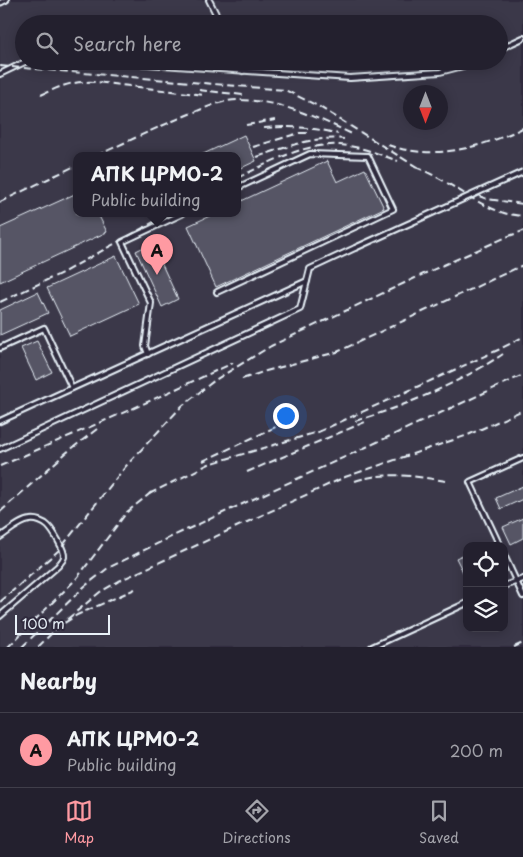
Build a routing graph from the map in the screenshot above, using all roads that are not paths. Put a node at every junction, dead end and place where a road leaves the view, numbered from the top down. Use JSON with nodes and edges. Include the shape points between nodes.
{"nodes":[{"id":1,"x":6,"y":0,"type":"edge"},
{"id":2,"x":209,"y":0,"type":"edge"},
{"id":3,"x":0,"y":3,"type":"edge"},
{"id":4,"x":216,"y":15,"type":"edge"},
{"id":5,"x":523,"y":38,"type":"edge"},
{"id":6,"x":508,"y":45,"type":"edge"},
{"id":7,"x":15,"y":67,"type":"edge"},
{"id":8,"x":229,"y":70,"type":"edge"},
{"id":9,"x":448,"y":70,"type":"edge"},
{"id":10,"x":243,"y":71,"type":"joint"},
{"id":11,"x":0,"y":74,"type":"edge"},
{"id":12,"x":523,"y":172,"type":"edge"},
{"id":13,"x":241,"y":186,"type":"edge"},
{"id":14,"x":176,"y":217,"type":"edge"},
{"id":15,"x":307,"y":281,"type":"junction"},
{"id":16,"x":217,"y":292,"type":"dead end"},
{"id":17,"x":0,"y":348,"type":"edge"},
{"id":18,"x":148,"y":354,"type":"junction"},
{"id":19,"x":72,"y":388,"type":"junction"},
{"id":20,"x":0,"y":421,"type":"edge"},
{"id":21,"x":0,"y":449,"type":"edge"},
{"id":22,"x":523,"y":458,"type":"edge"},
{"id":23,"x":0,"y":537,"type":"edge"},
{"id":24,"x":498,"y":542,"type":"edge"},
{"id":25,"x":508,"y":563,"type":"edge"},
{"id":26,"x":523,"y":580,"type":"edge"},
{"id":27,"x":517,"y":582,"type":"junction"},
{"id":28,"x":508,"y":585,"type":"edge"},
{"id":29,"x":523,"y":596,"type":"edge"},
{"id":30,"x":463,"y":605,"type":"edge"},
{"id":31,"x":0,"y":616,"type":"edge"},
{"id":32,"x":372,"y":647,"type":"edge"}],
"edges":[{"from":1,"to":3,"type":"lane"},
{"from":2,"to":4,"type":"lane"},
{"from":5,"to":6,"type":"lane"},
{"from":7,"to":11,"type":"lane"},
{"from":8,"to":10,"type":"lane"},
{"from":9,"to":10,"type":"lane","via":[[350,78]]},
{"from":12,"to":15,"type":"lane","bridge":true,"via":[[310,269]]},
{"from":13,"to":16,"type":"lane","via":[[310,154],[368,156],[393,209]]},
{"from":14,"to":18,"type":"lane","via":[[122,242],[151,303],[145,346]]},
{"from":15,"to":18,"type":"lane"},
{"from":15,"to":21,"type":"lane","via":[[300,309]]},
{"from":17,"to":19,"type":"lane","via":[[44,328]]},
{"from":18,"to":19,"type":"lane"},
{"from":19,"to":20,"type":"lane"},
{"from":22,"to":24,"type":"lane","via":[[470,482]]},
{"from":23,"to":31,"type":"lane","via":[[19,524],[35,520],[48,525],[64,555],[58,566]]},
{"from":25,"to":27,"type":"lane"},
{"from":26,"to":27,"type":"lane"},
{"from":27,"to":28,"type":"lane"},
{"from":27,"to":29,"type":"lane"},
{"from":30,"to":32,"type":"lane"}]}
